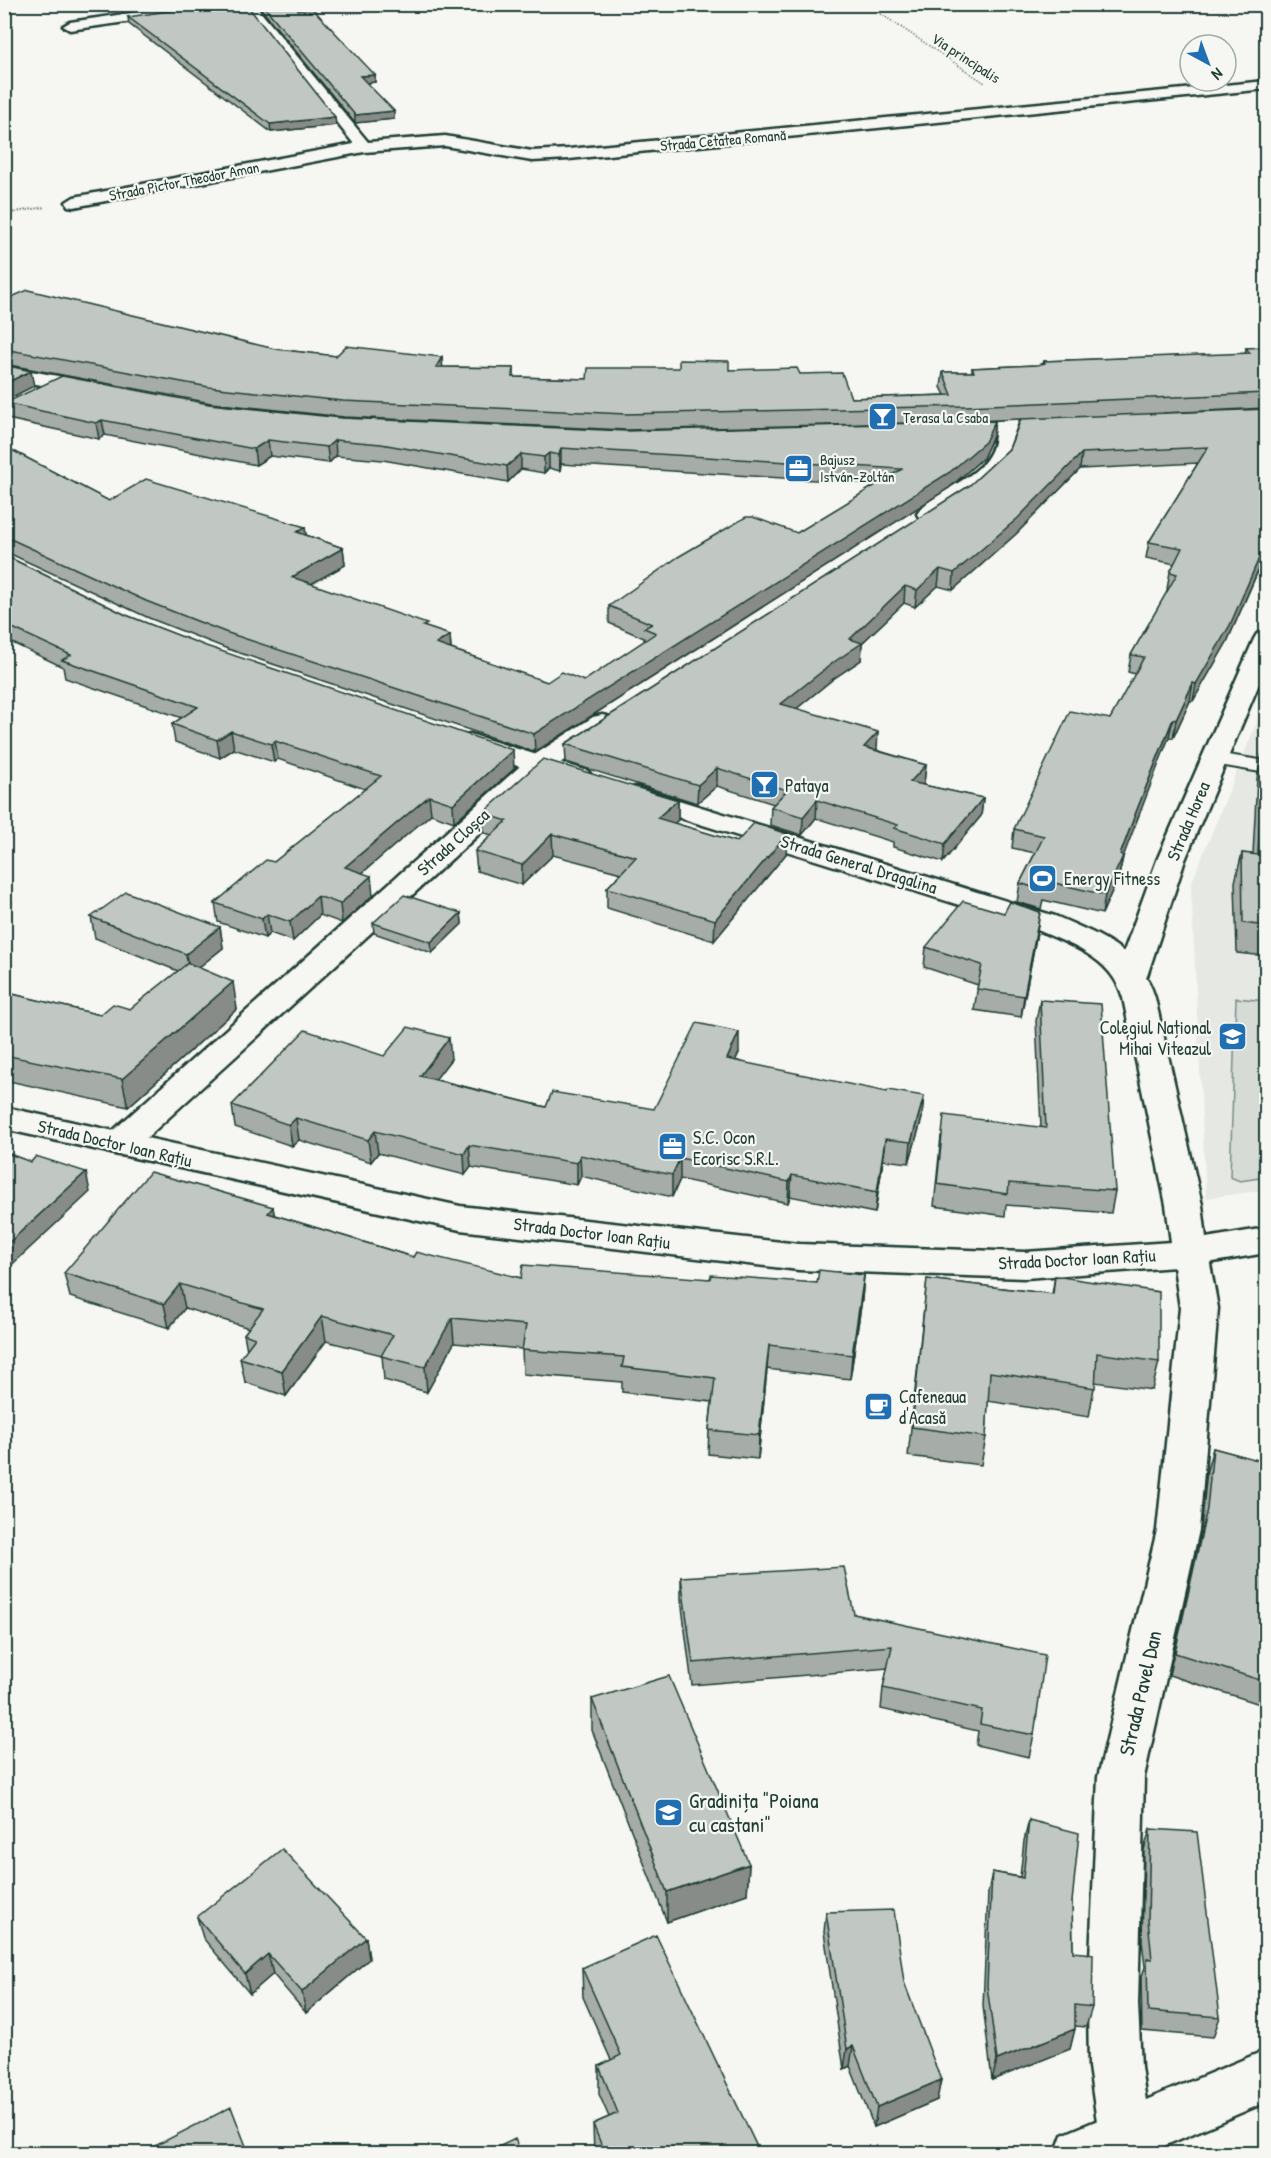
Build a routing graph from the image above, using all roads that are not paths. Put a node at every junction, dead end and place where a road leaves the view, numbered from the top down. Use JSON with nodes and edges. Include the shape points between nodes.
{"nodes":[{"id":1,"x":223,"y":4,"type":"edge"},
{"id":2,"x":247,"y":4,"type":"edge"},
{"id":3,"x":70,"y":26,"type":"dead end"},
{"id":4,"x":1266,"y":85,"type":"edge"},
{"id":5,"x":364,"y":147,"type":"junction"},
{"id":6,"x":74,"y":202,"type":"road end"},
{"id":7,"x":4,"y":372,"type":"edge"},
{"id":8,"x":62,"y":383,"type":"junction"},
{"id":9,"x":119,"y":394,"type":"edge"},
{"id":10,"x":34,"y":397,"type":"edge"},
{"id":11,"x":1078,"y":424,"type":"edge"},
{"id":12,"x":1007,"y":426,"type":"junction"},
{"id":13,"x":929,"y":431,"type":"edge"},
{"id":14,"x":908,"y":526,"type":"edge"},
{"id":15,"x":1266,"y":639,"type":"edge"},
{"id":16,"x":622,"y":711,"type":"edge"},
{"id":17,"x":450,"y":735,"type":"edge"},
{"id":18,"x":1215,"y":759,"type":"junction"},
{"id":19,"x":538,"y":765,"type":"junction"},
{"id":20,"x":1266,"y":766,"type":"edge"},
{"id":21,"x":1131,"y":976,"type":"junction"},
{"id":22,"x":4,"y":1118,"type":"edge"},
{"id":23,"x":120,"y":1144,"type":"junction"},
{"id":24,"x":1266,"y":1241,"type":"edge"},
{"id":25,"x":1190,"y":1253,"type":"junction"},
{"id":26,"x":1266,"y":2076,"type":"edge"},
{"id":27,"x":1103,"y":2144,"type":"edge"}],
"edges":[{"from":1,"to":3,"type":"street"},
{"from":2,"to":5,"type":"street"},
{"from":4,"to":5,"type":"street","name":"Strada Cetatea Romană","via":[[569,154],[512,154],[445,141]]},
{"from":5,"to":6,"type":"street","name":"Strada Pictor Theodor Aman"},
{"from":7,"to":8,"type":"street"},
{"from":8,"to":9,"type":"street"},
{"from":8,"to":10,"type":"street"},
{"from":11,"to":12,"type":"street"},
{"from":12,"to":13,"type":"street"},
{"from":12,"to":14,"type":"street","via":[[1004,450],[994,464],[958,495]]},
{"from":15,"to":18,"type":"street","name":"Strada Horea"},
{"from":16,"to":19,"type":"street","name":"Strada Cloșca"},
{"from":17,"to":19,"type":"street","name":"Strada General Dragalina"},
{"from":18,"to":20,"type":"lane"},
{"from":18,"to":21,"type":"street","name":"Strada Horea","via":[[1171,860]]},
{"from":19,"to":21,"type":"street","name":"Strada General Dragalina","via":[[1044,922],[1110,956]]},
{"from":19,"to":23,"type":"street","name":"Strada Cloșca"},
{"from":21,"to":25,"type":"street","via":[[1180,1183]]},
{"from":22,"to":23,"type":"street","name":"Strada Doctor Ioan Rațiu"},
{"from":23,"to":25,"type":"street","name":"Strada Doctor Ioan Rațiu","via":[[460,1218],[799,1257],[1025,1265]]},
{"from":24,"to":25,"type":"street","name":"Strada Doctor Ioan Rațiu"},
{"from":25,"to":27,"type":"street","name":"Strada Pavel Dan","via":[[1199,1308],[1178,1530],[1121,1777],[1113,2004],[1115,2067]]},
{"from":26,"to":27,"type":"street"}]}
